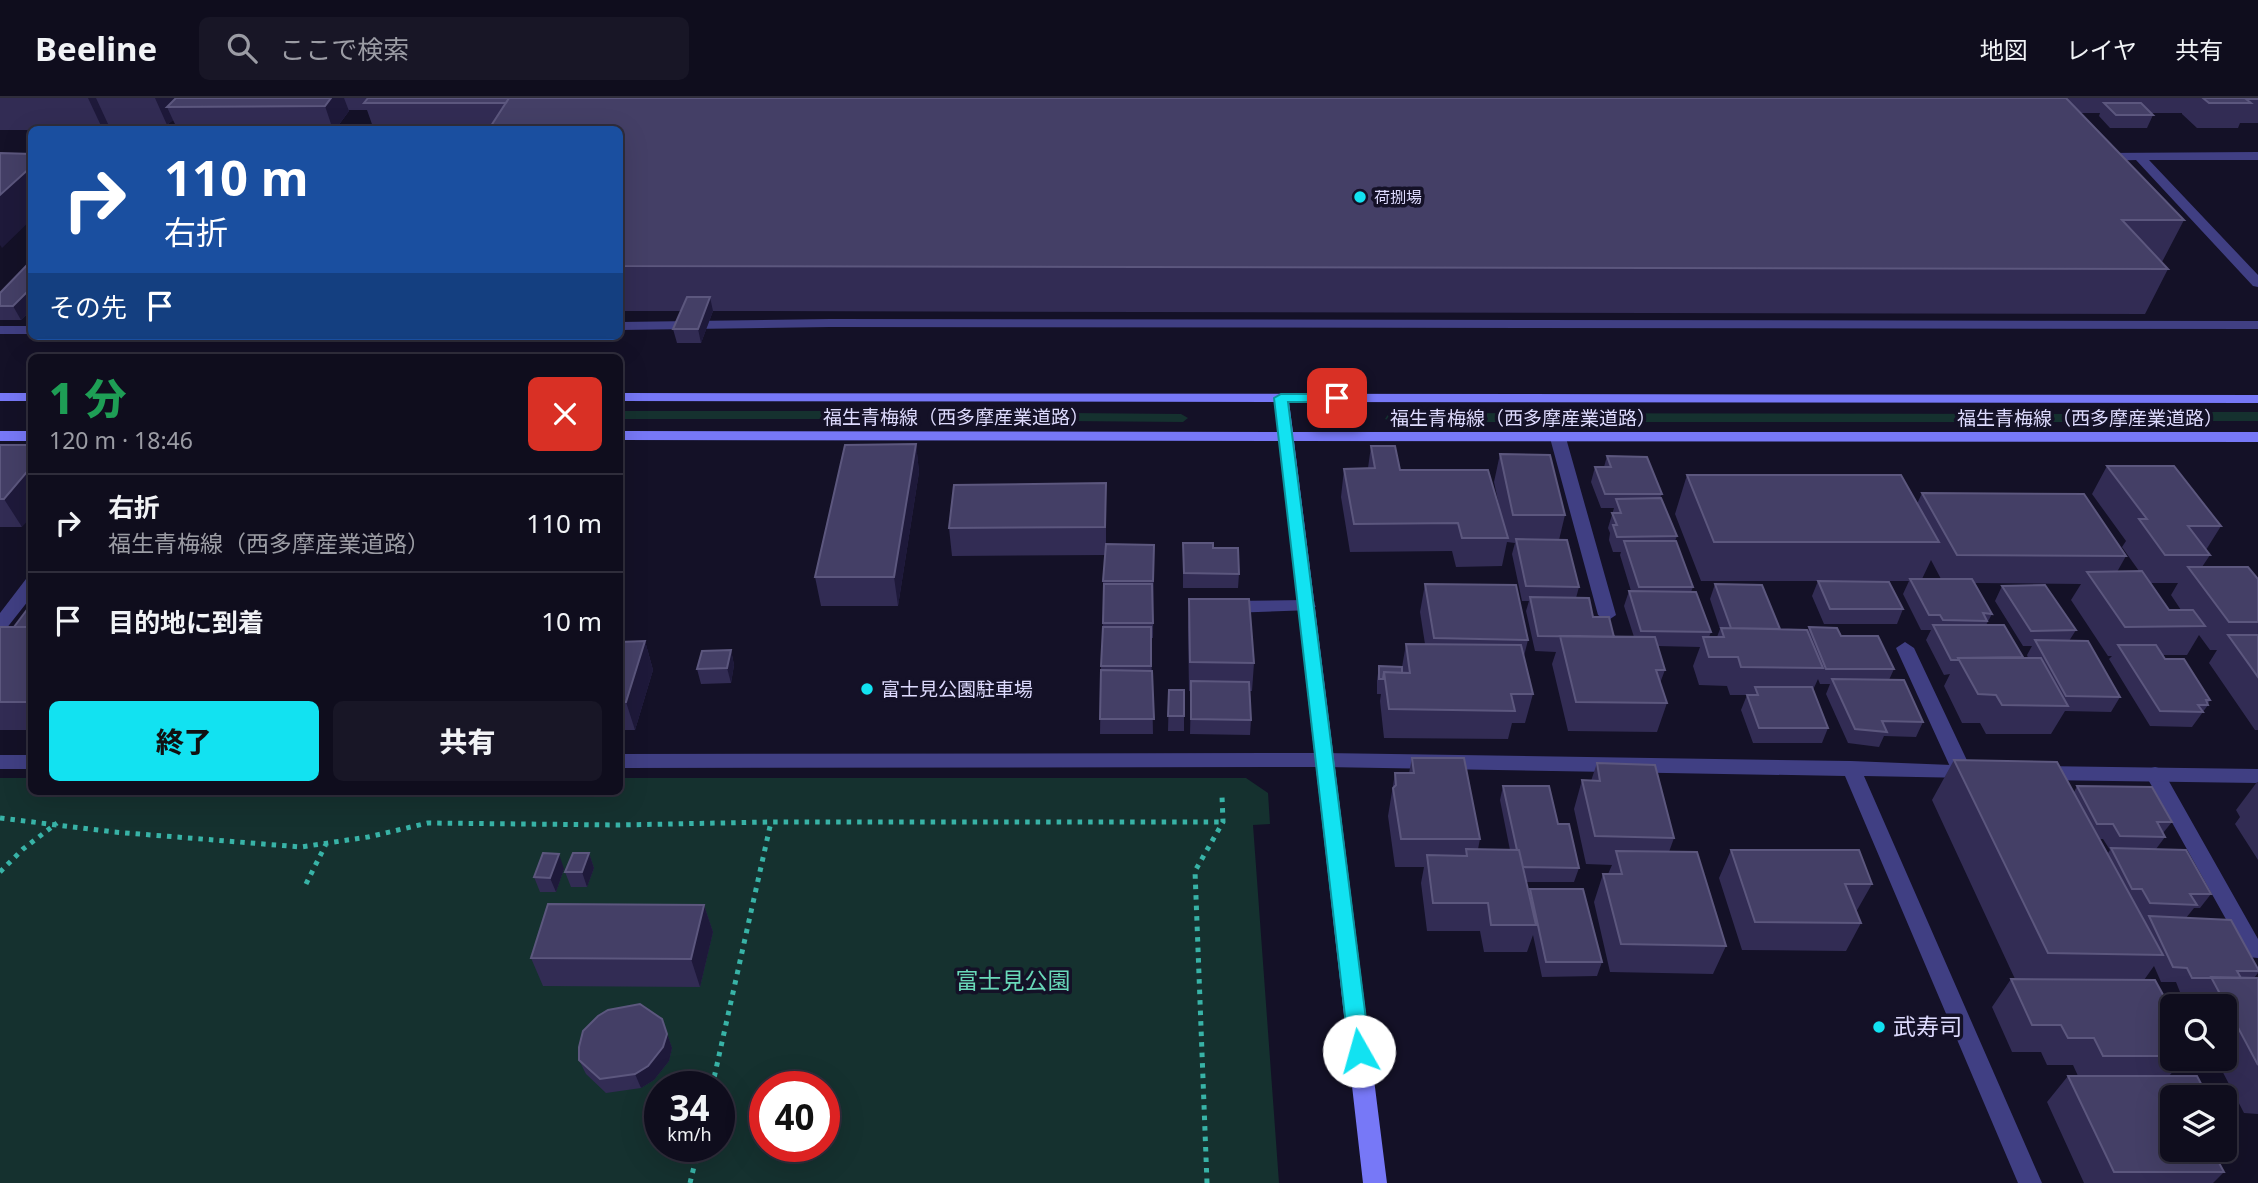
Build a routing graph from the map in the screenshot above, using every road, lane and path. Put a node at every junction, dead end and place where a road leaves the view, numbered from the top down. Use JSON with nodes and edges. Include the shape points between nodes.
{"nodes":[{"id":1,"x":2258,"y":156,"type":"edge"},
{"id":2,"x":2087,"y":157,"type":"edge"},
{"id":3,"x":2138,"y":157,"type":"junction"},
{"id":4,"x":2258,"y":283,"type":"edge"},
{"id":5,"x":623,"y":326,"type":"edge"},
{"id":6,"x":2258,"y":326,"type":"edge"},
{"id":7,"x":0,"y":330,"type":"edge"},
{"id":8,"x":28,"y":330,"type":"edge"},
{"id":9,"x":0,"y":397,"type":"edge"},
{"id":10,"x":28,"y":397,"type":"edge"},
{"id":11,"x":623,"y":397,"type":"edge"},
{"id":12,"x":1281,"y":398,"type":"junction"},
{"id":13,"x":2258,"y":399,"type":"edge"},
{"id":14,"x":0,"y":436,"type":"edge"},
{"id":15,"x":28,"y":436,"type":"edge"},
{"id":16,"x":623,"y":436,"type":"edge"},
{"id":17,"x":1286,"y":437,"type":"junction"},
{"id":18,"x":2258,"y":437,"type":"edge"},
{"id":19,"x":1558,"y":438,"type":"junction"},
{"id":20,"x":28,"y":588,"type":"edge"},
{"id":21,"x":1307,"y":606,"type":"junction"},
{"id":22,"x":1206,"y":608,"type":"edge"},
{"id":23,"x":1607,"y":615,"type":"edge"},
{"id":24,"x":0,"y":625,"type":"edge"},
{"id":25,"x":1905,"y":648,"type":"dead end"},
{"id":26,"x":1325,"y":760,"type":"junction"},
{"id":27,"x":623,"y":761,"type":"edge"},
{"id":28,"x":0,"y":762,"type":"edge"},
{"id":29,"x":28,"y":762,"type":"edge"},
{"id":30,"x":1851,"y":768,"type":"junction"},
{"id":31,"x":1962,"y":771,"type":"junction"},
{"id":32,"x":1990,"y":772,"type":"edge"},
{"id":33,"x":2017,"y":772,"type":"edge"},
{"id":34,"x":2154,"y":774,"type":"junction"},
{"id":35,"x":2258,"y":776,"type":"edge"},
{"id":36,"x":0,"y":818,"type":"edge"},
{"id":37,"x":771,"y":821,"type":"junction"},
{"id":38,"x":57,"y":823,"type":"junction"},
{"id":39,"x":326,"y":844,"type":"junction"},
{"id":40,"x":0,"y":872,"type":"edge"},
{"id":41,"x":306,"y":884,"type":"dead end"},
{"id":42,"x":2254,"y":951,"type":"dead end"},
{"id":43,"x":716,"y":1071,"type":"edge"},
{"id":44,"x":695,"y":1162,"type":"edge"},
{"id":45,"x":690,"y":1183,"type":"edge"},
{"id":46,"x":1207,"y":1183,"type":"edge"},
{"id":47,"x":1375,"y":1183,"type":"edge"},
{"id":48,"x":2030,"y":1183,"type":"edge"}],
"edges":[{"from":1,"to":3,"type":"street"},
{"from":2,"to":3,"type":"street"},
{"from":3,"to":4,"type":"street"},
{"from":5,"to":6,"type":"street"},
{"from":7,"to":8,"type":"street"},
{"from":9,"to":10,"type":"main road"},
{"from":11,"to":12,"type":"main road","name":"福生青梅線（西多摩産業道路）"},
{"from":12,"to":13,"type":"main road","name":"福生青梅線（西多摩産業道路）"},
{"from":12,"to":17,"type":"main road"},
{"from":14,"to":15,"type":"main road"},
{"from":16,"to":17,"type":"main road","name":"福生青梅線（西多摩産業道路）"},
{"from":17,"to":19,"type":"main road","name":"福生青梅線（西多摩産業道路）"},
{"from":17,"to":21,"type":"main road"},
{"from":18,"to":19,"type":"main road","name":"福生青梅線（西多摩産業道路）"},
{"from":19,"to":23,"type":"street"},
{"from":20,"to":24,"type":"street"},
{"from":21,"to":22,"type":"street"},
{"from":21,"to":26,"type":"main road"},
{"from":25,"to":31,"type":"street"},
{"from":26,"to":27,"type":"street"},
{"from":26,"to":30,"type":"street"},
{"from":26,"to":47,"type":"main road"},
{"from":28,"to":29,"type":"street"},
{"from":30,"to":31,"type":"street"},
{"from":30,"to":48,"type":"street"},
{"from":31,"to":32,"type":"street"},
{"from":33,"to":34,"type":"street"},
{"from":34,"to":35,"type":"street"},
{"from":34,"to":42,"type":"street"},
{"from":36,"to":38,"type":"path"},
{"from":37,"to":39,"type":"path","via":[[428,823]]},
{"from":37,"to":43,"type":"path"},
{"from":37,"to":46,"type":"path","via":[[1223,822],[1195,871]]},
{"from":38,"to":39,"type":"path","via":[[250,844]]},
{"from":38,"to":40,"type":"path"},
{"from":39,"to":41,"type":"path"},
{"from":44,"to":45,"type":"path"}]}
